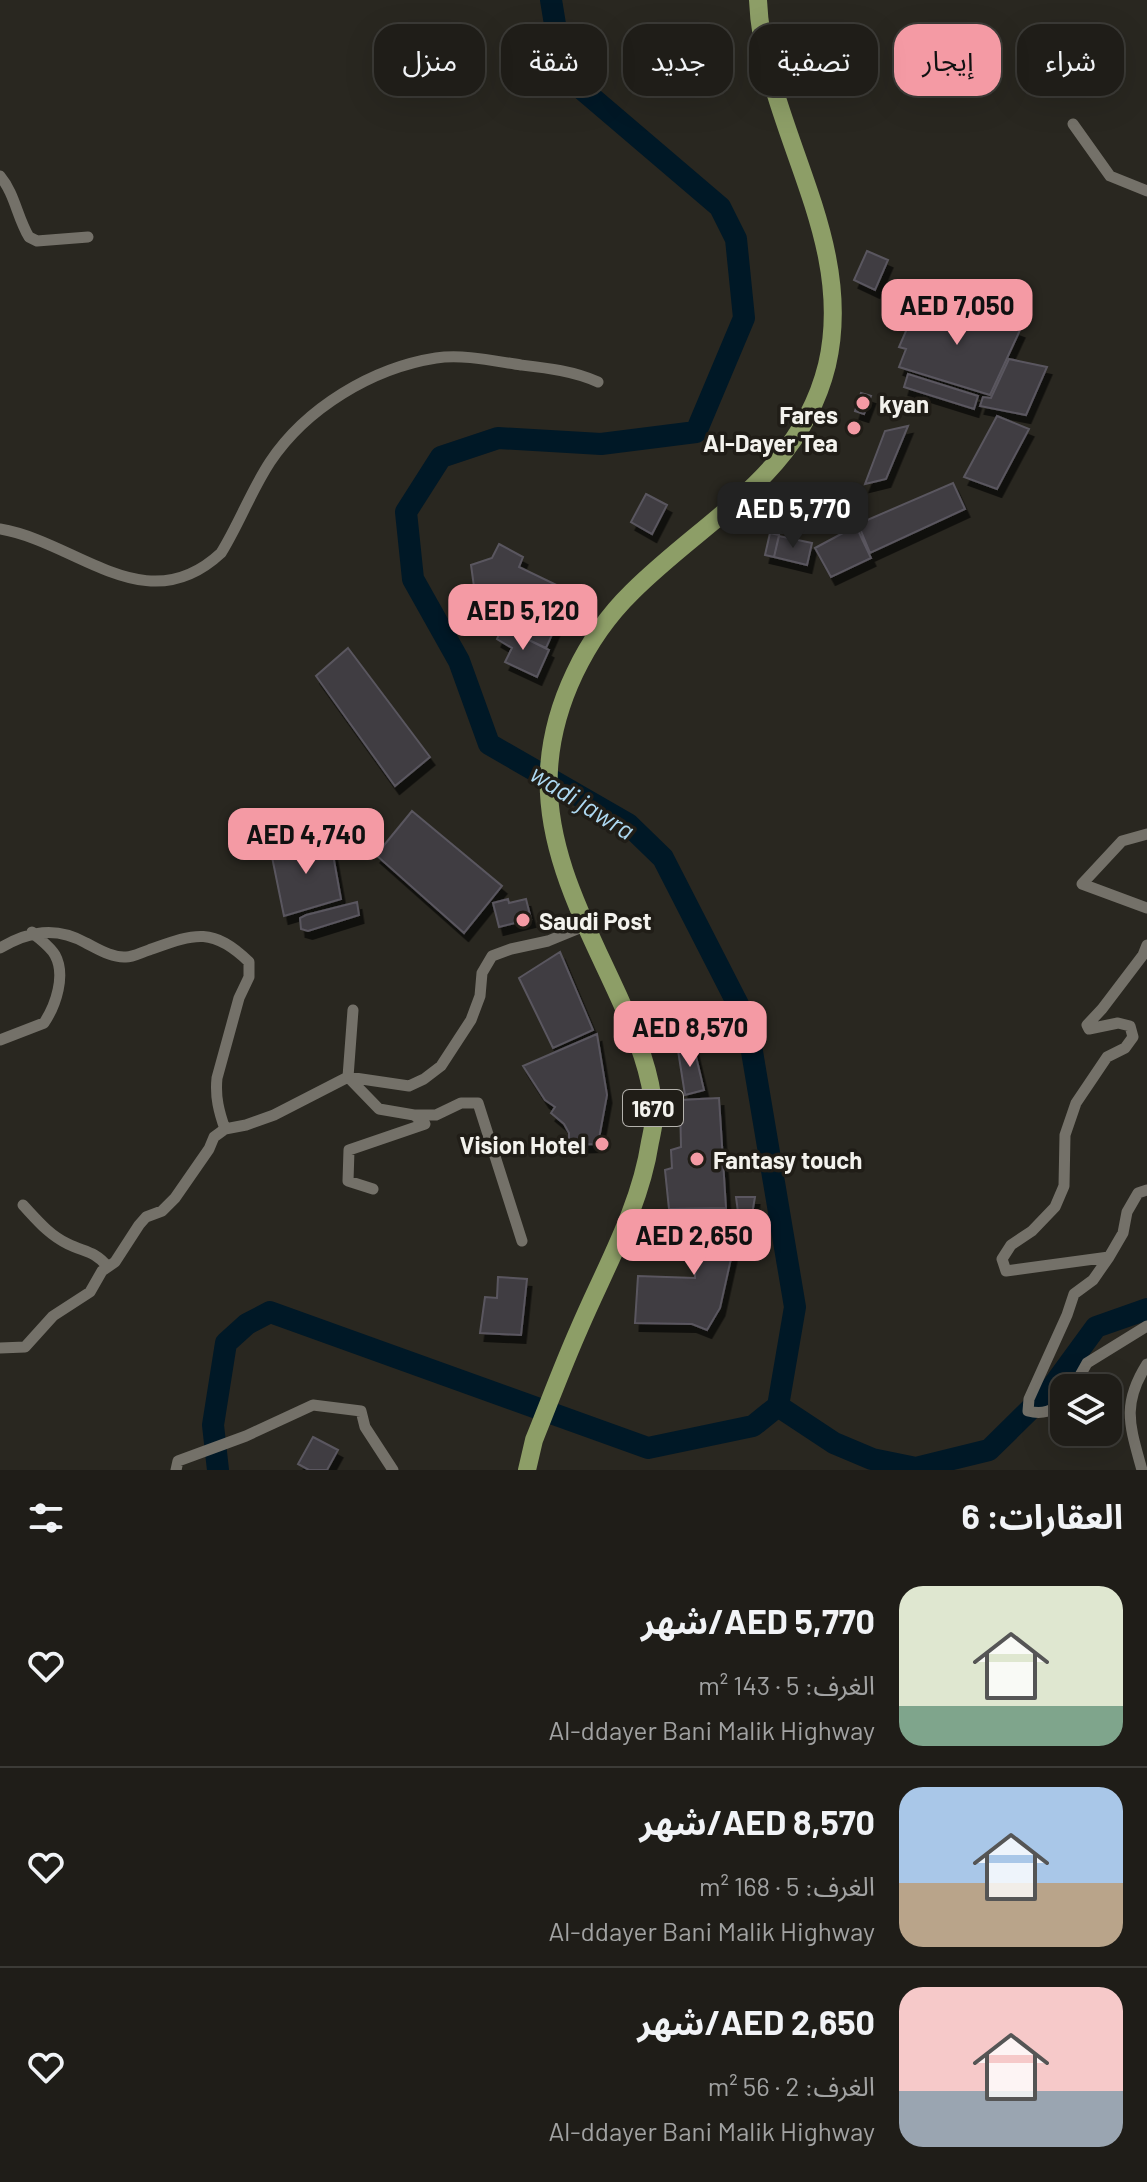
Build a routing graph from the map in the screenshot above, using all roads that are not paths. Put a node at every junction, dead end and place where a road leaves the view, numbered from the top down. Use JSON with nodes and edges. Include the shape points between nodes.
{"nodes":[{"id":1,"x":758,"y":0,"type":"edge"},
{"id":2,"x":1073,"y":124,"type":"dead end"},
{"id":3,"x":0,"y":176,"type":"edge"},
{"id":4,"x":1147,"y":191,"type":"edge"},
{"id":5,"x":88,"y":237,"type":"dead end"},
{"id":6,"x":598,"y":382,"type":"dead end"},
{"id":7,"x":0,"y":529,"type":"edge"},
{"id":8,"x":1147,"y":834,"type":"edge"},
{"id":9,"x":1147,"y":908,"type":"edge"},
{"id":10,"x":587,"y":925,"type":"junction"},
{"id":11,"x":32,"y":932,"type":"junction"},
{"id":12,"x":1147,"y":945,"type":"edge"},
{"id":13,"x":0,"y":948,"type":"edge"},
{"id":14,"x":353,"y":1010,"type":"dead end"},
{"id":15,"x":0,"y":1040,"type":"edge"},
{"id":16,"x":348,"y":1077,"type":"junction"},
{"id":17,"x":414,"y":1115,"type":"junction"},
{"id":18,"x":225,"y":1129,"type":"junction"},
{"id":19,"x":373,"y":1189,"type":"dead end"},
{"id":20,"x":1147,"y":1190,"type":"edge"},
{"id":21,"x":23,"y":1205,"type":"dead end"},
{"id":22,"x":522,"y":1241,"type":"dead end"},
{"id":23,"x":1109,"y":1257,"type":"junction"},
{"id":24,"x":107,"y":1266,"type":"junction"},
{"id":25,"x":1147,"y":1326,"type":"edge"},
{"id":26,"x":0,"y":1348,"type":"edge"},
{"id":27,"x":1147,"y":1364,"type":"edge"},
{"id":28,"x":1081,"y":1374,"type":"edge"},
{"id":29,"x":1050,"y":1411,"type":"edge"},
{"id":30,"x":176,"y":1470,"type":"edge"},
{"id":31,"x":393,"y":1470,"type":"edge"},
{"id":32,"x":527,"y":1470,"type":"edge"},
{"id":33,"x":1142,"y":1470,"type":"edge"}],
"edges":[{"from":1,"to":10,"type":"main road","number":"1670","via":[[772,83],[830,262],[833,318],[827,362],[817,399],[778,463],[634,589],[606,620],[576,670],[557,725],[549,770],[558,849]]},
{"from":2,"to":4,"type":"street","via":[[1110,176]]},
{"from":3,"to":5,"type":"street","via":[[29,237]]},
{"from":6,"to":7,"type":"street","via":[[540,367],[439,358],[372,378],[305,423],[271,461],[221,553],[209,565],[178,578],[119,577],[35,538]]},
{"from":8,"to":9,"type":"street","via":[[1122,841],[1082,884]]},
{"from":10,"to":16,"type":"street","via":[[492,956],[482,973],[471,1020],[441,1066],[424,1079],[409,1086]]},
{"from":10,"to":32,"type":"main road","number":"1670","via":[[646,1061],[654,1114],[646,1172],[534,1440]]},
{"from":11,"to":13,"type":"street"},
{"from":11,"to":15,"type":"street","via":[[54,953],[60,969],[55,1000],[44,1023]]},
{"from":11,"to":18,"type":"street","via":[[59,931],[128,958],[192,937],[212,936],[249,962],[217,1078]]},
{"from":12,"to":23,"type":"street","via":[[1087,1025],[1130,1026],[1133,1037],[1107,1057],[1076,1103],[1065,1135],[1064,1186],[1055,1207],[1002,1259],[1006,1271]]},
{"from":14,"to":16,"type":"street"},
{"from":16,"to":17,"type":"street","via":[[379,1109]]},
{"from":16,"to":18,"type":"street","via":[[274,1115]]},
{"from":17,"to":19,"type":"street","via":[[425,1124],[349,1150],[348,1181]]},
{"from":17,"to":22,"type":"street","via":[[436,1115],[461,1103],[478,1103]]},
{"from":18,"to":24,"type":"street","via":[[214,1137],[175,1198],[146,1217]]},
{"from":20,"to":23,"type":"street","via":[[1138,1193],[1127,1212],[1123,1233]]},
{"from":21,"to":24,"type":"street","via":[[47,1231],[97,1253]]},
{"from":23,"to":29,"type":"street","via":[[1093,1280],[1074,1294],[1029,1399],[1028,1411]]},
{"from":24,"to":26,"type":"street","via":[[90,1292],[53,1316],[25,1347]]},
{"from":25,"to":28,"type":"street","via":[[1087,1363]]},
{"from":27,"to":33,"type":"street","via":[[1129,1401]]},
{"from":30,"to":31,"type":"street","via":[[178,1461],[313,1405],[361,1411],[365,1427]]}]}
